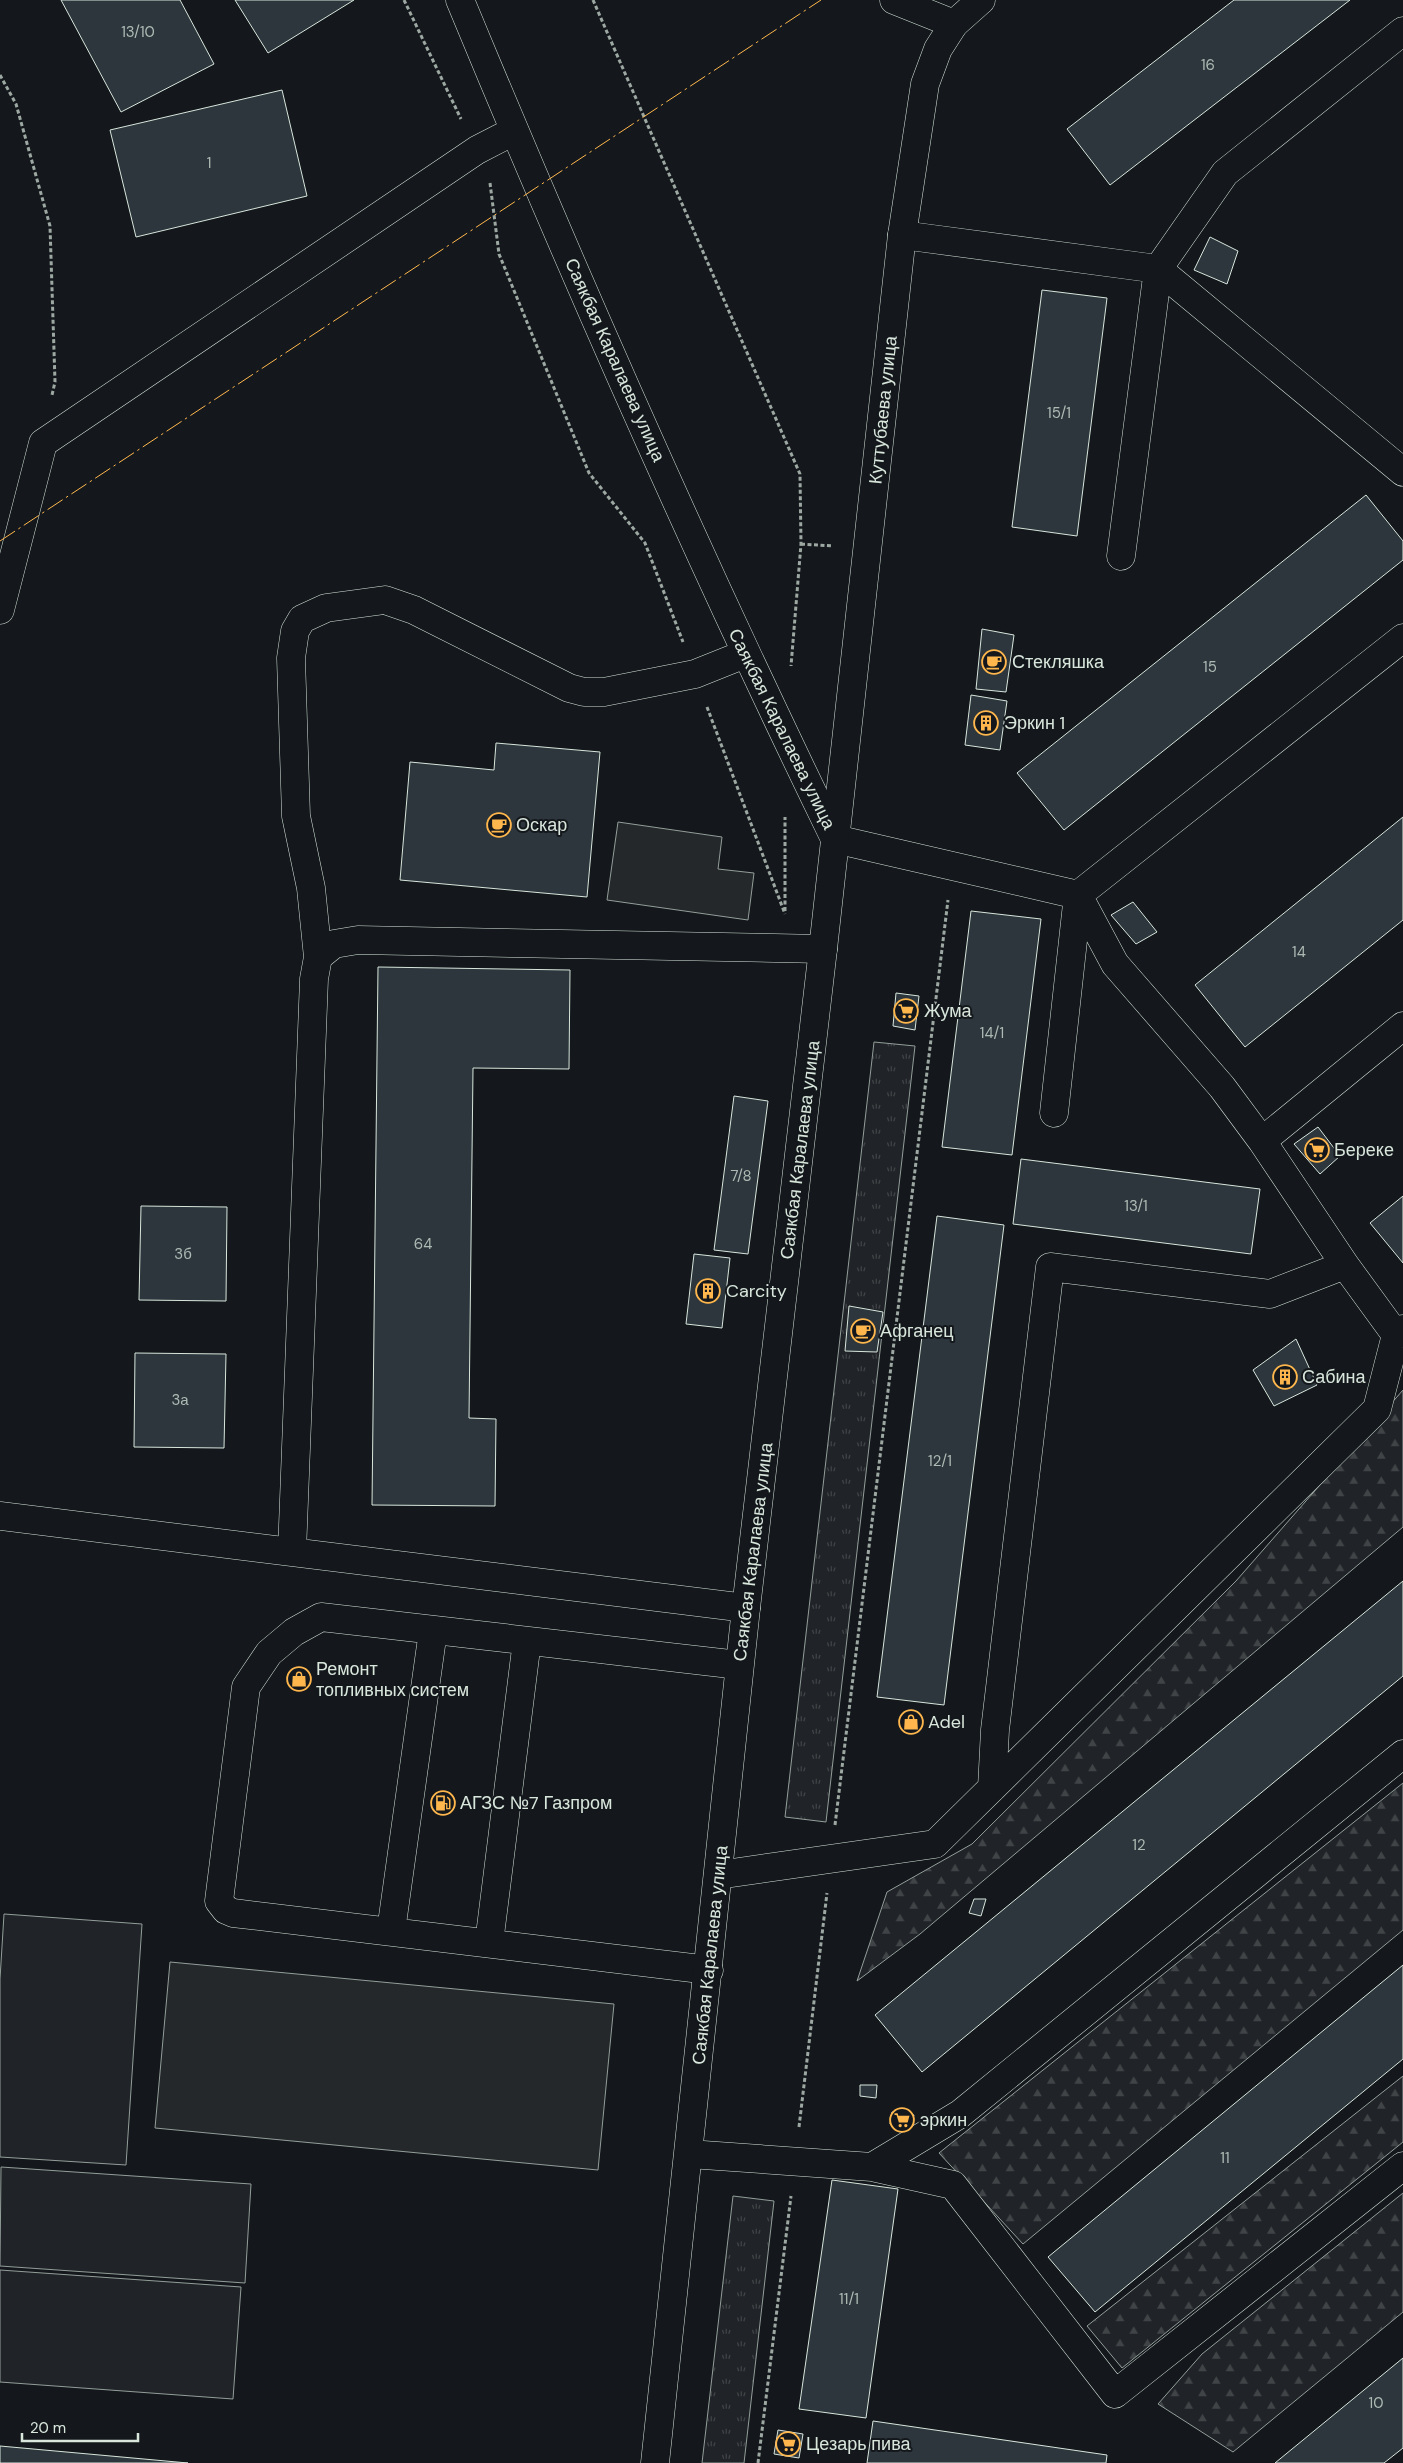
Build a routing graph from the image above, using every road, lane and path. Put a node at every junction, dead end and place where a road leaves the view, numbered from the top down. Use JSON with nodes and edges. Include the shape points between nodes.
{"nodes":[{"id":1,"x":404,"y":0,"type":"edge"},
{"id":2,"x":460,"y":0,"type":"edge"},
{"id":3,"x":593,"y":0,"type":"edge"},
{"id":4,"x":894,"y":0,"type":"edge"},
{"id":5,"x":981,"y":0,"type":"edge"},
{"id":6,"x":954,"y":24,"type":"junction"},
{"id":7,"x":1403,"y":31,"type":"edge"},
{"id":8,"x":0,"y":75,"type":"edge"},
{"id":9,"x":514,"y":131,"type":"junction"},
{"id":10,"x":477,"y":150,"type":"junction"},
{"id":11,"x":902,"y":235,"type":"junction"},
{"id":12,"x":1158,"y":269,"type":"junction"},
{"id":13,"x":42,"y":443,"type":"junction"},
{"id":14,"x":1403,"y":472,"type":"edge"},
{"id":15,"x":1121,"y":556,"type":"dead end"},
{"id":16,"x":0,"y":610,"type":"edge"},
{"id":17,"x":1403,"y":638,"type":"edge"},
{"id":18,"x":745,"y":654,"type":"junction"},
{"id":19,"x":791,"y":670,"type":"dead end"},
{"id":20,"x":695,"y":674,"type":"junction"},
{"id":21,"x":785,"y":816,"type":"dead end"},
{"id":22,"x":835,"y":839,"type":"junction"},
{"id":23,"x":952,"y":865,"type":"junction"},
{"id":24,"x":1078,"y":895,"type":"junction"},
{"id":25,"x":824,"y":949,"type":"junction"},
{"id":26,"x":318,"y":957,"type":"junction"},
{"id":27,"x":1403,"y":1026,"type":"edge"},
{"id":28,"x":1054,"y":1113,"type":"dead end"},
{"id":29,"x":1262,"y":1141,"type":"junction"},
{"id":30,"x":1345,"y":1265,"type":"junction"},
{"id":31,"x":1400,"y":1332,"type":"edge"},
{"id":32,"x":0,"y":1516,"type":"edge"},
{"id":33,"x":292,"y":1552,"type":"junction"},
{"id":34,"x":746,"y":1608,"type":"junction"},
{"id":35,"x":433,"y":1631,"type":"junction"},
{"id":36,"x":527,"y":1641,"type":"junction"},
{"id":37,"x":740,"y":1665,"type":"junction"},
{"id":38,"x":1403,"y":1754,"type":"edge"},
{"id":39,"x":992,"y":1788,"type":"junction"},
{"id":40,"x":831,"y":1860,"type":"junction"},
{"id":41,"x":718,"y":1875,"type":"junction"},
{"id":42,"x":391,"y":1931,"type":"junction"},
{"id":43,"x":489,"y":1943,"type":"junction"},
{"id":44,"x":709,"y":1970,"type":"junction"},
{"id":45,"x":689,"y":2154,"type":"junction"},
{"id":46,"x":795,"y":2163,"type":"junction"},
{"id":47,"x":1403,"y":2166,"type":"edge"},
{"id":48,"x":872,"y":2167,"type":"junction"},
{"id":49,"x":655,"y":2463,"type":"edge"},
{"id":50,"x":758,"y":2463,"type":"edge"}],
"edges":[{"from":1,"to":10,"type":"path"},
{"from":2,"to":9,"type":"main road","name":"Саякбая Каралаева улица"},
{"from":3,"to":19,"type":"path","via":[[800,474],[801,544]]},
{"from":4,"to":6,"type":"main road"},
{"from":5,"to":6,"type":"main road","name":"Куттубаева улица"},
{"from":6,"to":11,"type":"main road","name":"Куттубаева улица","via":[[938,49],[925,84]]},
{"from":7,"to":12,"type":"main road","via":[[1225,173]]},
{"from":8,"to":13,"type":"path","via":[[16,104],[50,226],[55,382]]},
{"from":9,"to":10,"type":"main road"},
{"from":9,"to":18,"type":"main road","name":"Саякбая Каралаева улица"},
{"from":10,"to":13,"type":"main road"},
{"from":10,"to":20,"type":"path","via":[[489,176],[500,254],[589,473],[645,543]]},
{"from":11,"to":12,"type":"main road"},
{"from":11,"to":22,"type":"main road","name":"Куттубаева улица"},
{"from":12,"to":14,"type":"main road"},
{"from":12,"to":15,"type":"main road"},
{"from":13,"to":16,"type":"main road"},
{"from":17,"to":24,"type":"main road"},
{"from":18,"to":20,"type":"main road"},
{"from":18,"to":22,"type":"main road","name":"Саякбая Каралаева улица"},
{"from":20,"to":21,"type":"path","via":[[785,914]]},
{"from":20,"to":26,"type":"main road","via":[[604,692],[584,692],[569,688],[414,610],[385,600],[326,608],[302,619],[295,631],[291,658],[296,816],[311,888]]},
{"from":22,"to":23,"type":"main road"},
{"from":22,"to":25,"type":"main road","name":"Саякбая Каралаева улица"},
{"from":23,"to":24,"type":"main road"},
{"from":23,"to":40,"type":"path"},
{"from":24,"to":28,"type":"main road"},
{"from":24,"to":29,"type":"main road","via":[[1115,964],[1222,1088]]},
{"from":25,"to":26,"type":"main road","via":[[358,940],[334,944]]},
{"from":25,"to":34,"type":"main road","name":"Саякбая Каралаева улица"},
{"from":26,"to":33,"type":"main road","via":[[314,979]]},
{"from":27,"to":29,"type":"main road"},
{"from":29,"to":30,"type":"main road"},
{"from":30,"to":31,"type":"main road"},
{"from":30,"to":39,"type":"main road","via":[[1270,1294],[1050,1267],[994,1730]]},
{"from":31,"to":39,"type":"main road","via":[[1377,1409]]},
{"from":32,"to":33,"type":"main road"},
{"from":33,"to":34,"type":"main road"},
{"from":34,"to":37,"type":"main road","name":"Саякбая Каралаева улица"},
{"from":35,"to":36,"type":"main road"},
{"from":35,"to":42,"type":"main road"},
{"from":35,"to":42,"type":"main road","via":[[321,1617],[294,1632],[269,1653],[246,1687],[219,1901],[233,1913]]},
{"from":36,"to":37,"type":"main road"},
{"from":36,"to":43,"type":"main road"},
{"from":37,"to":41,"type":"main road","name":"Саякбая Каралаева улица"},
{"from":38,"to":48,"type":"main road","via":[[960,2114]]},
{"from":39,"to":40,"type":"main road","via":[[935,1844]]},
{"from":40,"to":41,"type":"main road"},
{"from":40,"to":46,"type":"path"},
{"from":41,"to":44,"type":"main road","name":"Саякбая Каралаева улица"},
{"from":42,"to":43,"type":"main road"},
{"from":43,"to":44,"type":"main road"},
{"from":44,"to":45,"type":"main road","name":"Саякбая Каралаева улица"},
{"from":45,"to":46,"type":"main road"},
{"from":45,"to":49,"type":"main road","name":"Саякбая Каралаева улица"},
{"from":46,"to":48,"type":"main road"},
{"from":46,"to":50,"type":"path"},
{"from":47,"to":48,"type":"main road","via":[[1115,2394],[953,2185]]}]}
